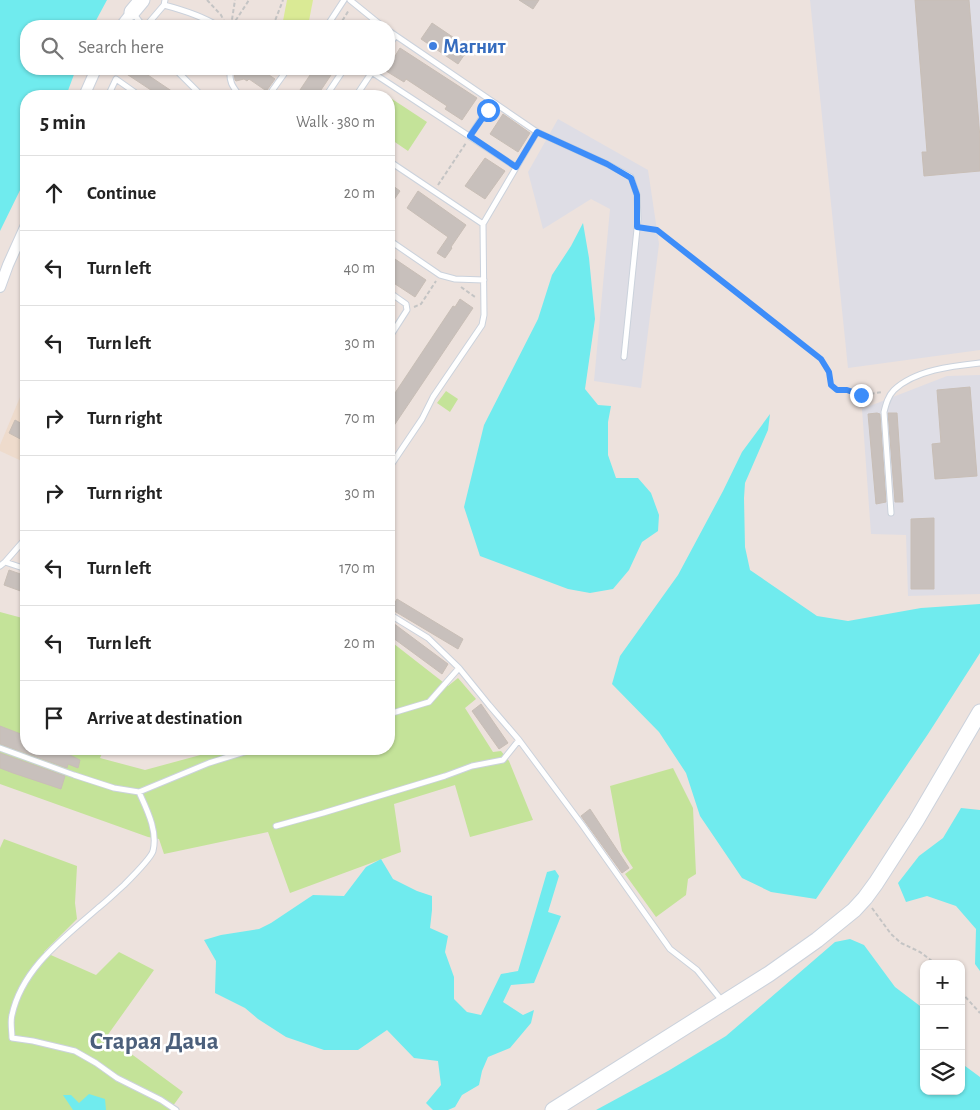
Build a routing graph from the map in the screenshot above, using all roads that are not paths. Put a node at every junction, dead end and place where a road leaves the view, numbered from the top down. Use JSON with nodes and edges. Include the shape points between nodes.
{"nodes":[{"id":1,"x":142,"y":0,"type":"edge"},
{"id":2,"x":344,"y":0,"type":"edge"},
{"id":3,"x":164,"y":2,"type":"edge"},
{"id":4,"x":352,"y":2,"type":"edge"},
{"id":5,"x":132,"y":12,"type":"junction"},
{"id":6,"x":126,"y":20,"type":"edge"},
{"id":7,"x":139,"y":20,"type":"edge"},
{"id":8,"x":149,"y":20,"type":"edge"},
{"id":9,"x":208,"y":20,"type":"edge"},
{"id":10,"x":331,"y":20,"type":"edge"},
{"id":11,"x":374,"y":20,"type":"edge"},
{"id":12,"x":395,"y":36,"type":"edge"},
{"id":13,"x":93,"y":75,"type":"edge"},
{"id":14,"x":181,"y":75,"type":"edge"},
{"id":15,"x":229,"y":75,"type":"edge"},
{"id":16,"x":283,"y":75,"type":"edge"},
{"id":17,"x":340,"y":75,"type":"edge"},
{"id":18,"x":368,"y":75,"type":"edge"},
{"id":19,"x":378,"y":75,"type":"edge"},
{"id":20,"x":87,"y":90,"type":"edge"},
{"id":21,"x":111,"y":90,"type":"edge"},
{"id":22,"x":132,"y":90,"type":"edge"},
{"id":23,"x":196,"y":90,"type":"edge"},
{"id":24,"x":235,"y":90,"type":"edge"},
{"id":25,"x":273,"y":90,"type":"edge"},
{"id":26,"x":330,"y":90,"type":"edge"},
{"id":27,"x":359,"y":90,"type":"edge"},
{"id":28,"x":488,"y":110,"type":"dead end"},
{"id":29,"x":537,"y":132,"type":"junction"},
{"id":30,"x":470,"y":136,"type":"junction"},
{"id":31,"x":395,"y":165,"type":"edge"},
{"id":32,"x":516,"y":167,"type":"junction"},
{"id":33,"x":483,"y":224,"type":"junction"},
{"id":34,"x":20,"y":238,"type":"edge"},
{"id":35,"x":395,"y":244,"type":"edge"},
{"id":36,"x":484,"y":280,"type":"junction"},
{"id":37,"x":0,"y":287,"type":"edge"},
{"id":38,"x":395,"y":296,"type":"edge"},
{"id":39,"x":395,"y":325,"type":"edge"},
{"id":40,"x":624,"y":356,"type":"dead end"},
{"id":41,"x":980,"y":363,"type":"edge"},
{"id":42,"x":395,"y":459,"type":"edge"},
{"id":43,"x":891,"y":513,"type":"dead end"},
{"id":44,"x":20,"y":545,"type":"edge"},
{"id":45,"x":5,"y":562,"type":"junction"},
{"id":46,"x":0,"y":566,"type":"edge"},
{"id":47,"x":20,"y":567,"type":"edge"},
{"id":48,"x":395,"y":618,"type":"edge"},
{"id":49,"x":459,"y":668,"type":"junction"},
{"id":50,"x":395,"y":712,"type":"edge"},
{"id":51,"x":980,"y":712,"type":"edge"},
{"id":52,"x":519,"y":740,"type":"junction"},
{"id":53,"x":0,"y":748,"type":"edge"},
{"id":54,"x":235,"y":755,"type":"edge"},
{"id":55,"x":140,"y":792,"type":"junction"},
{"id":56,"x":276,"y":826,"type":"dead end"},
{"id":57,"x":724,"y":1002,"type":"junction"},
{"id":58,"x":176,"y":1110,"type":"edge"},
{"id":59,"x":553,"y":1110,"type":"edge"}],
"edges":[{"from":1,"to":5,"type":"street"},
{"from":2,"to":10,"type":"lane"},
{"from":3,"to":8,"type":"lane"},
{"from":3,"to":9,"type":"lane"},
{"from":4,"to":11,"type":"lane"},
{"from":5,"to":6,"type":"street"},
{"from":5,"to":7,"type":"lane"},
{"from":12,"to":29,"type":"lane"},
{"from":13,"to":20,"type":"street"},
{"from":14,"to":23,"type":"lane"},
{"from":15,"to":24,"type":"lane"},
{"from":16,"to":25,"type":"lane"},
{"from":17,"to":26,"type":"lane"},
{"from":18,"to":27,"type":"lane"},
{"from":19,"to":30,"type":"lane"},
{"from":21,"to":22,"type":"lane","via":[[116,79]]},
{"from":28,"to":30,"type":"lane"},
{"from":29,"to":32,"type":"lane"},
{"from":29,"to":40,"type":"lane","via":[[631,178],[637,195],[637,227]]},
{"from":30,"to":32,"type":"lane"},
{"from":31,"to":33,"type":"lane"},
{"from":32,"to":33,"type":"lane"},
{"from":33,"to":36,"type":"lane"},
{"from":34,"to":37,"type":"street"},
{"from":35,"to":36,"type":"lane","via":[[440,275]]},
{"from":36,"to":42,"type":"lane","via":[[482,325]]},
{"from":38,"to":39,"type":"lane","via":[[406,304],[407,310]]},
{"from":41,"to":43,"type":"lane","via":[[928,372],[904,383],[886,402]]},
{"from":44,"to":45,"type":"lane"},
{"from":45,"to":46,"type":"lane"},
{"from":45,"to":47,"type":"lane"},
{"from":48,"to":49,"type":"lane","via":[[428,638]]},
{"from":49,"to":50,"type":"lane","via":[[429,702]]},
{"from":49,"to":52,"type":"lane"},
{"from":51,"to":57,"type":"street","via":[[916,821],[865,898],[817,940]]},
{"from":52,"to":56,"type":"lane","via":[[503,760],[472,766]]},
{"from":52,"to":57,"type":"lane","via":[[670,949],[697,970]]},
{"from":53,"to":55,"type":"lane","via":[[114,788]]},
{"from":54,"to":55,"type":"lane"},
{"from":55,"to":58,"type":"lane","via":[[154,835],[153,852],[132,877],[39,962],[19,991],[11,1017],[12,1038],[76,1052]]},
{"from":57,"to":59,"type":"street"}]}
